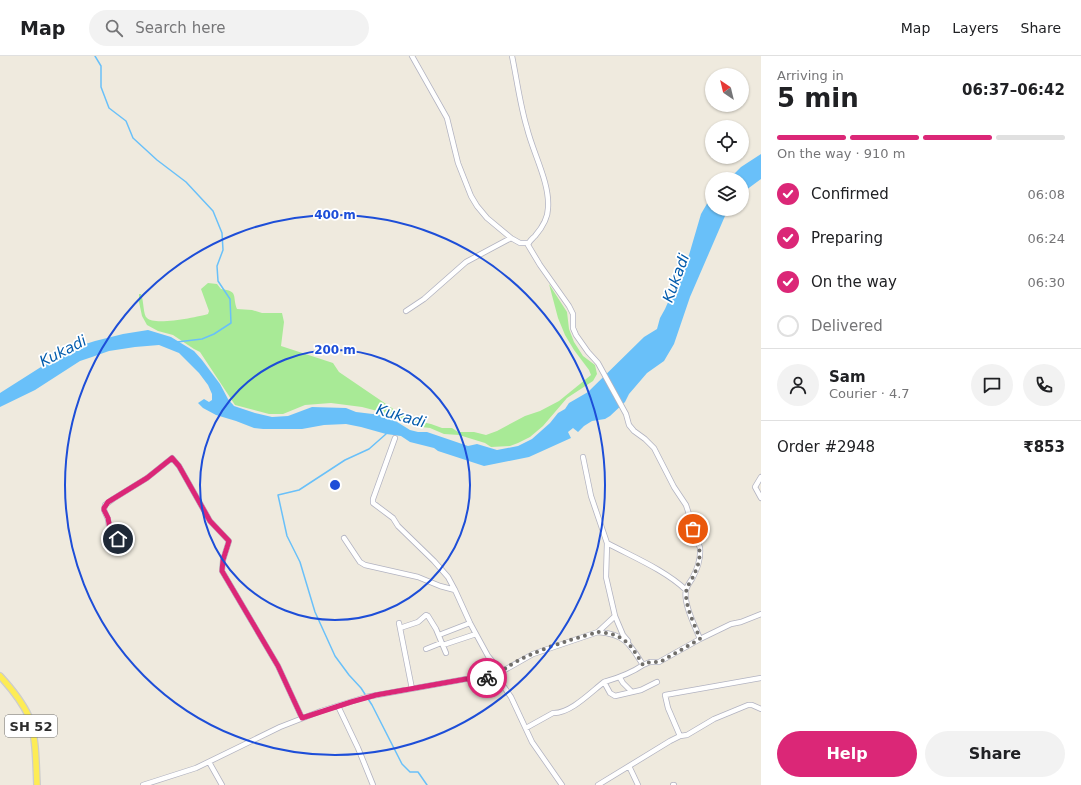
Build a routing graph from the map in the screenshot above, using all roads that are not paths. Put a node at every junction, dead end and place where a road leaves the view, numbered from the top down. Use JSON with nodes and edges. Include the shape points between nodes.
{"nodes":[{"id":1,"x":412,"y":56,"type":"edge"},
{"id":2,"x":512,"y":56,"type":"edge"},
{"id":3,"x":511,"y":238,"type":"junction"},
{"id":4,"x":528,"y":243,"type":"junction"},
{"id":5,"x":406,"y":311,"type":"dead end"},
{"id":6,"x":394,"y":438,"type":"dead end"},
{"id":7,"x":583,"y":457,"type":"dead end"},
{"id":8,"x":761,"y":477,"type":"edge"},
{"id":9,"x":761,"y":498,"type":"edge"},
{"id":10,"x":344,"y":538,"type":"dead end"},
{"id":11,"x":607,"y":543,"type":"junction"},
{"id":12,"x":120,"y":545,"type":"dead end"},
{"id":13,"x":455,"y":590,"type":"junction"},
{"id":14,"x":686,"y":590,"type":"junction"},
{"id":15,"x":761,"y":614,"type":"edge"},
{"id":16,"x":615,"y":616,"type":"junction"},
{"id":17,"x":470,"y":623,"type":"junction"},
{"id":18,"x":598,"y":632,"type":"junction"},
{"id":19,"x":476,"y":634,"type":"junction"},
{"id":20,"x":439,"y":635,"type":"junction"},
{"id":21,"x":700,"y":639,"type":"junction"},
{"id":22,"x":442,"y":644,"type":"junction"},
{"id":23,"x":631,"y":646,"type":"junction"},
{"id":24,"x":426,"y":649,"type":"dead end"},
{"id":25,"x":446,"y":653,"type":"dead end"},
{"id":26,"x":643,"y":665,"type":"junction"},
{"id":27,"x":501,"y":672,"type":"junction"},
{"id":28,"x":0,"y":676,"type":"edge"},
{"id":29,"x":496,"y":677,"type":"junction"},
{"id":30,"x":620,"y":678,"type":"junction"},
{"id":31,"x":761,"y":678,"type":"edge"},
{"id":32,"x":604,"y":682,"type":"junction"},
{"id":33,"x":658,"y":682,"type":"dead end"},
{"id":34,"x":412,"y":689,"type":"junction"},
{"id":35,"x":631,"y":691,"type":"junction"},
{"id":36,"x":338,"y":706,"type":"junction"},
{"id":37,"x":761,"y":709,"type":"edge"},
{"id":38,"x":302,"y":718,"type":"junction"},
{"id":39,"x":526,"y":728,"type":"junction"},
{"id":40,"x":680,"y":736,"type":"junction"},
{"id":41,"x":209,"y":762,"type":"junction"},
{"id":42,"x":629,"y":766,"type":"junction"},
{"id":43,"x":37,"y":785,"type":"edge"},
{"id":44,"x":143,"y":785,"type":"edge"},
{"id":45,"x":222,"y":785,"type":"edge"},
{"id":46,"x":373,"y":785,"type":"edge"},
{"id":47,"x":562,"y":785,"type":"edge"},
{"id":48,"x":598,"y":785,"type":"edge"},
{"id":49,"x":638,"y":785,"type":"edge"}],
"edges":[{"from":1,"to":3,"type":"street","via":[[447,118],[458,163],[471,196],[487,218]]},
{"from":2,"to":4,"type":"street","via":[[526,128],[545,182],[548,200],[546,217]]},
{"from":3,"to":4,"type":"street","via":[[520,243]]},
{"from":3,"to":5,"type":"street","via":[[466,262],[424,299]]},
{"from":4,"to":14,"type":"street","via":[[569,306],[573,314],[576,335],[598,363],[626,414],[627,421],[634,431],[654,448],[688,510],[701,556]]},
{"from":6,"to":13,"type":"street","via":[[373,503],[393,518],[434,561]]},
{"from":7,"to":11,"type":"street","via":[[591,496]]},
{"from":8,"to":9,"type":"street","via":[[755,487]]},
{"from":10,"to":13,"type":"street","via":[[360,562],[365,565],[418,577]]},
{"from":11,"to":14,"type":"street","via":[[662,572]]},
{"from":11,"to":16,"type":"street","via":[[606,577]]},
{"from":12,"to":38,"type":"street","via":[[109,526],[105,505],[147,478],[172,458],[210,521],[228,539],[222,571],[278,666]]},
{"from":13,"to":17,"type":"street"},
{"from":14,"to":21,"type":"street","via":[[688,606]]},
{"from":15,"to":21,"type":"street","via":[[731,624]]},
{"from":16,"to":18,"type":"street"},
{"from":16,"to":23,"type":"street"},
{"from":17,"to":19,"type":"street"},
{"from":17,"to":20,"type":"street"},
{"from":18,"to":23,"type":"street","via":[[615,635]]},
{"from":18,"to":27,"type":"street","via":[[533,654]]},
{"from":19,"to":22,"type":"street"},
{"from":19,"to":27,"type":"street","via":[[488,656]]},
{"from":20,"to":22,"type":"street"},
{"from":20,"to":34,"type":"street","via":[[426,615],[418,622],[399,625]]},
{"from":21,"to":26,"type":"street","via":[[660,662]]},
{"from":22,"to":24,"type":"street"},
{"from":22,"to":25,"type":"street"},
{"from":23,"to":26,"type":"street"},
{"from":26,"to":30,"type":"street"},
{"from":27,"to":29,"type":"street"},
{"from":28,"to":43,"type":"main road","number":"SH 52","via":[[17,696],[29,718]]},
{"from":29,"to":34,"type":"street","via":[[466,679]]},
{"from":29,"to":39,"type":"street","via":[[511,697]]},
{"from":30,"to":32,"type":"street"},
{"from":30,"to":35,"type":"street"},
{"from":31,"to":40,"type":"street","via":[[665,695]]},
{"from":32,"to":35,"type":"street","via":[[612,695]]},
{"from":32,"to":39,"type":"street","via":[[578,704],[558,714],[553,713]]},
{"from":33,"to":35,"type":"street","via":[[641,690]]},
{"from":34,"to":36,"type":"street","via":[[367,697]]},
{"from":36,"to":38,"type":"street"},
{"from":36,"to":46,"type":"street"},
{"from":37,"to":40,"type":"street","via":[[752,705],[742,707],[714,719],[687,735]]},
{"from":38,"to":41,"type":"street"},
{"from":39,"to":47,"type":"street","via":[[532,742]]},
{"from":40,"to":42,"type":"street"},
{"from":41,"to":44,"type":"street"},
{"from":41,"to":45,"type":"street"},
{"from":42,"to":48,"type":"street"},
{"from":42,"to":49,"type":"street"}]}
